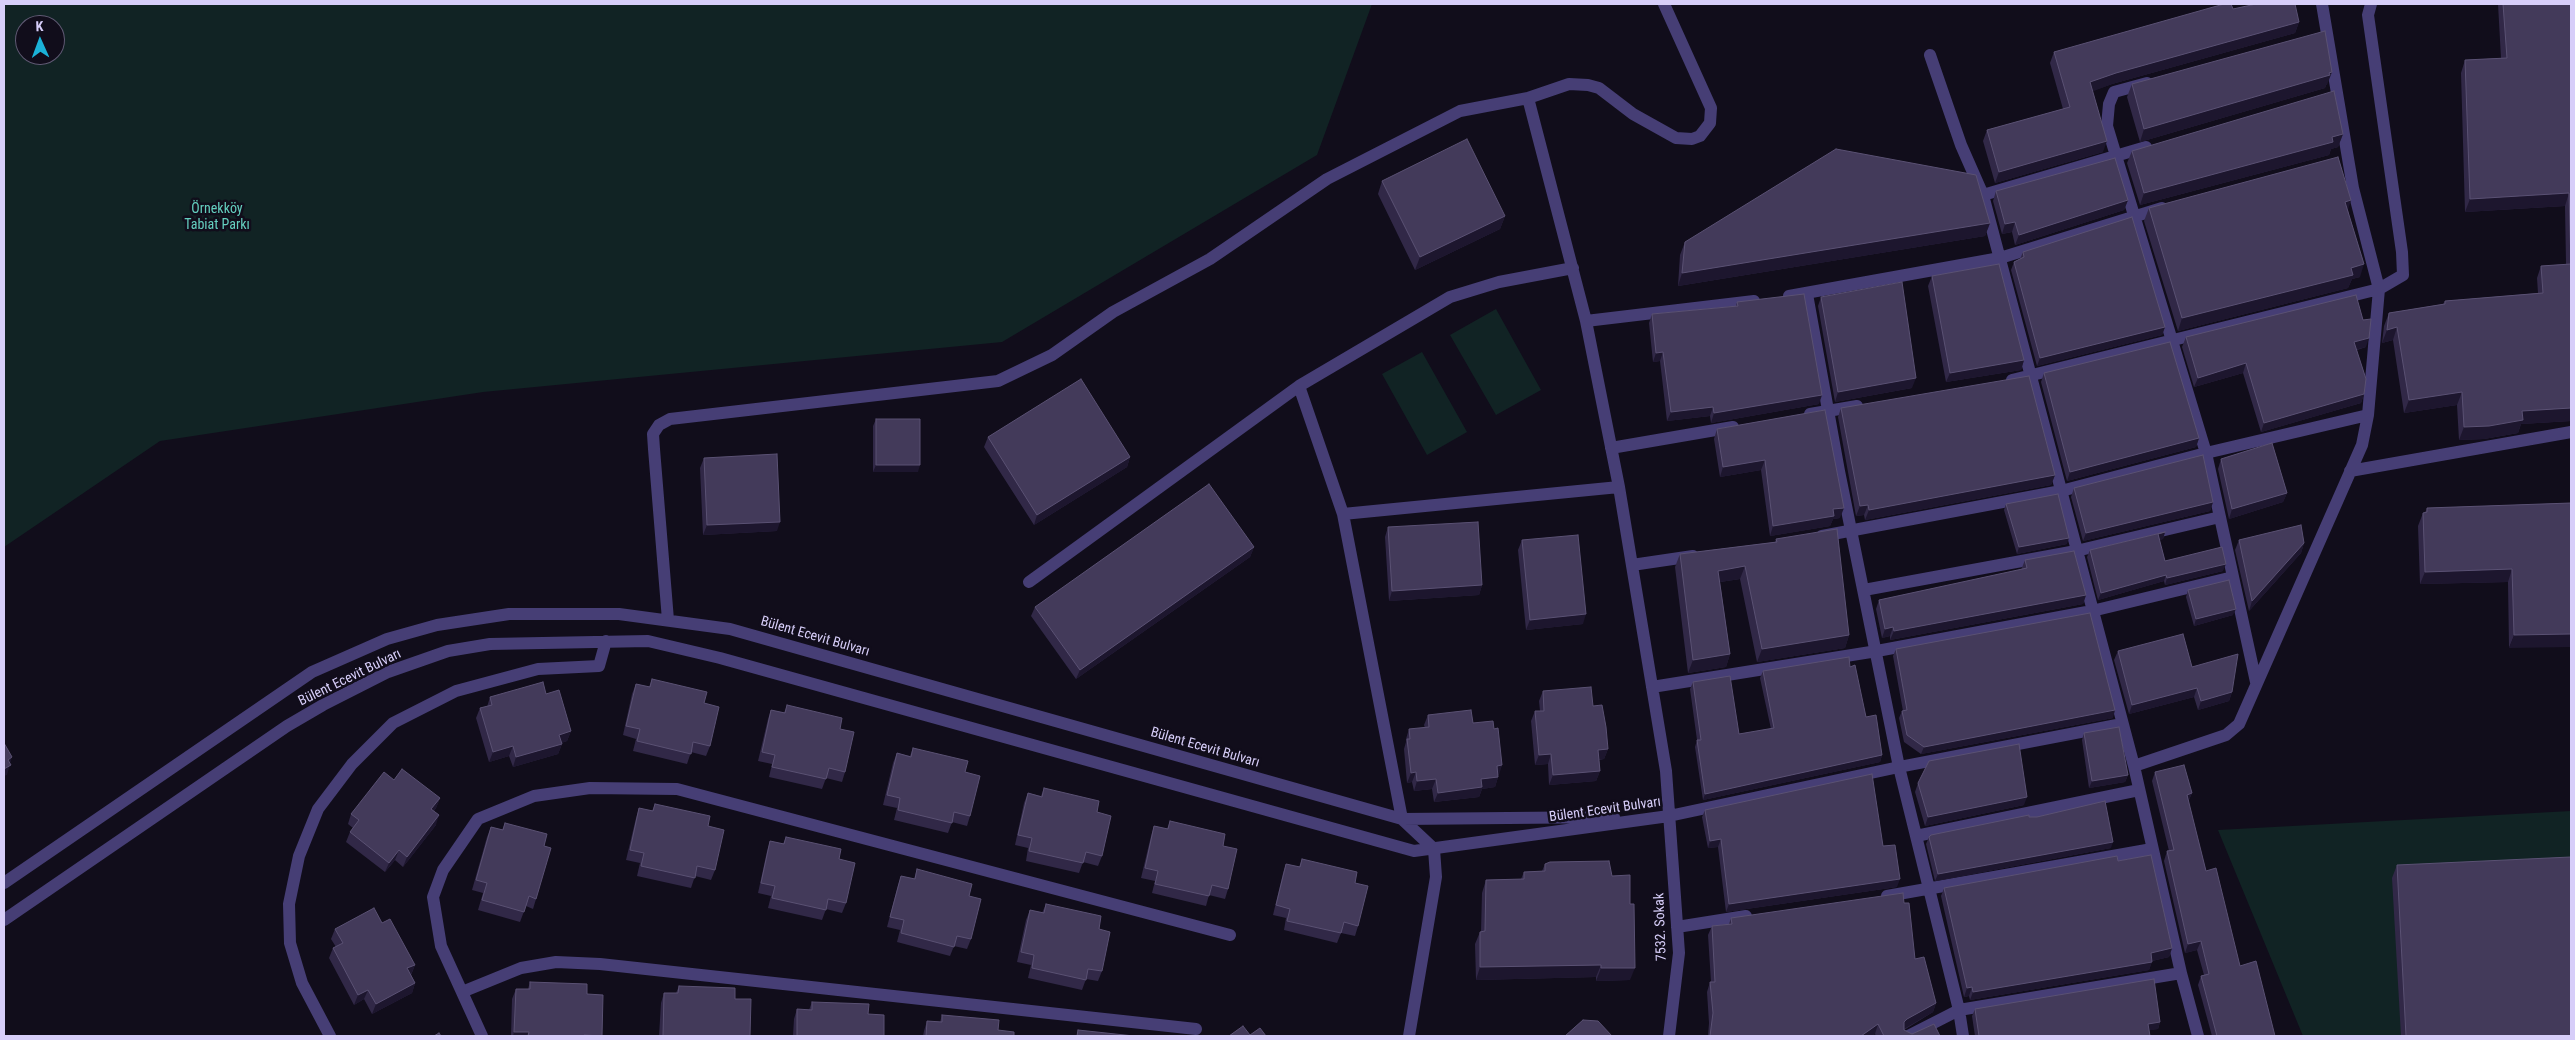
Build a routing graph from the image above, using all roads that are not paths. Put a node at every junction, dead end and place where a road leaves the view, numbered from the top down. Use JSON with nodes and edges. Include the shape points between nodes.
{"nodes":[{"id":1,"x":1664,"y":4,"type":"edge"},
{"id":2,"x":2322,"y":4,"type":"edge"},
{"id":3,"x":2371,"y":4,"type":"edge"},
{"id":4,"x":1930,"y":55,"type":"dead end"},
{"id":5,"x":2161,"y":79,"type":"edge"},
{"id":6,"x":1528,"y":98,"type":"junction"},
{"id":7,"x":2162,"y":143,"type":"edge"},
{"id":8,"x":2116,"y":156,"type":"junction"},
{"id":9,"x":1983,"y":194,"type":"junction"},
{"id":10,"x":2172,"y":205,"type":"edge"},
{"id":11,"x":2135,"y":215,"type":"junction"},
{"id":12,"x":2000,"y":258,"type":"junction"},
{"id":13,"x":1573,"y":268,"type":"junction"},
{"id":14,"x":2379,"y":289,"type":"junction"},
{"id":15,"x":1807,"y":294,"type":"junction"},
{"id":16,"x":1586,"y":321,"type":"junction"},
{"id":17,"x":2171,"y":340,"type":"junction"},
{"id":18,"x":2032,"y":376,"type":"junction"},
{"id":19,"x":2003,"y":381,"type":"edge"},
{"id":20,"x":1299,"y":386,"type":"junction"},
{"id":21,"x":1867,"y":405,"type":"edge"},
{"id":22,"x":1828,"y":411,"type":"junction"},
{"id":23,"x":2368,"y":415,"type":"junction"},
{"id":24,"x":1798,"y":416,"type":"edge"},
{"id":25,"x":1749,"y":425,"type":"edge"},
{"id":26,"x":2571,"y":432,"type":"edge"},
{"id":27,"x":1611,"y":448,"type":"junction"},
{"id":28,"x":2206,"y":453,"type":"junction"},
{"id":29,"x":2350,"y":471,"type":"junction"},
{"id":30,"x":1619,"y":487,"type":"junction"},
{"id":31,"x":2061,"y":491,"type":"junction"},
{"id":32,"x":1342,"y":514,"type":"junction"},
{"id":33,"x":2220,"y":517,"type":"junction"},
{"id":34,"x":1852,"y":531,"type":"junction"},
{"id":35,"x":1814,"y":537,"type":"edge"},
{"id":36,"x":2076,"y":551,"type":"junction"},
{"id":37,"x":1708,"y":553,"type":"edge"},
{"id":38,"x":1632,"y":565,"type":"junction"},
{"id":39,"x":2233,"y":577,"type":"junction"},
{"id":40,"x":1029,"y":582,"type":"dead end"},
{"id":41,"x":1864,"y":590,"type":"junction"},
{"id":42,"x":2092,"y":611,"type":"junction"},
{"id":43,"x":668,"y":620,"type":"junction"},
{"id":44,"x":606,"y":641,"type":"junction"},
{"id":45,"x":1877,"y":651,"type":"junction"},
{"id":46,"x":2256,"y":682,"type":"junction"},
{"id":47,"x":1652,"y":687,"type":"junction"},
{"id":48,"x":2122,"y":724,"type":"junction"},
{"id":49,"x":2134,"y":766,"type":"junction"},
{"id":50,"x":1899,"y":767,"type":"junction"},
{"id":51,"x":2139,"y":790,"type":"junction"},
{"id":52,"x":1669,"y":816,"type":"junction"},
{"id":53,"x":1402,"y":819,"type":"junction"},
{"id":54,"x":1916,"y":836,"type":"junction"},
{"id":55,"x":1434,"y":849,"type":"junction"},
{"id":56,"x":2152,"y":849,"type":"junction"},
{"id":57,"x":4,"y":883,"type":"edge"},
{"id":58,"x":1930,"y":890,"type":"junction"},
{"id":59,"x":1871,"y":898,"type":"edge"},
{"id":60,"x":1755,"y":915,"type":"edge"},
{"id":61,"x":4,"y":920,"type":"edge"},
{"id":62,"x":1677,"y":926,"type":"junction"},
{"id":63,"x":1230,"y":935,"type":"dead end"},
{"id":64,"x":2181,"y":974,"type":"junction"},
{"id":65,"x":462,"y":992,"type":"junction"},
{"id":66,"x":1959,"y":1010,"type":"junction"},
{"id":67,"x":1196,"y":1029,"type":"dead end"},
{"id":68,"x":330,"y":1036,"type":"edge"},
{"id":69,"x":482,"y":1036,"type":"edge"},
{"id":70,"x":1409,"y":1036,"type":"edge"},
{"id":71,"x":1669,"y":1036,"type":"edge"},
{"id":72,"x":1908,"y":1036,"type":"edge"},
{"id":73,"x":1963,"y":1036,"type":"edge"},
{"id":74,"x":2198,"y":1036,"type":"edge"}],
"edges":[{"from":1,"to":6,"type":"street","via":[[1711,108],[1710,123],[1700,136],[1676,138],[1639,118],[1599,88],[1588,85],[1570,84]]},
{"from":2,"to":14,"type":"street","via":[[2323,34],[2344,159]]},
{"from":3,"to":14,"type":"street","via":[[2368,15],[2403,275]]},
{"from":4,"to":9,"type":"street","via":[[1961,145]]},
{"from":5,"to":8,"type":"street","via":[[2114,92],[2107,126]]},
{"from":6,"to":13,"type":"street","name":"7532. Sokak"},
{"from":6,"to":43,"type":"street","via":[[1460,111],[1327,179],[1210,259],[1113,312],[1052,356],[998,381],[670,419],[659,425],[653,434]]},
{"from":7,"to":8,"type":"street"},
{"from":8,"to":9,"type":"street"},
{"from":8,"to":11,"type":"street"},
{"from":9,"to":12,"type":"street"},
{"from":10,"to":11,"type":"street"},
{"from":11,"to":12,"type":"street"},
{"from":11,"to":17,"type":"street"},
{"from":12,"to":15,"type":"street"},
{"from":12,"to":18,"type":"street"},
{"from":13,"to":16,"type":"street","name":"7532. Sokak"},
{"from":13,"to":20,"type":"street","via":[[1499,282],[1450,297]]},
{"from":14,"to":17,"type":"street"},
{"from":14,"to":23,"type":"street"},
{"from":15,"to":16,"type":"street"},
{"from":15,"to":22,"type":"street"},
{"from":16,"to":27,"type":"street","name":"7532. Sokak"},
{"from":17,"to":18,"type":"street"},
{"from":17,"to":28,"type":"street"},
{"from":18,"to":19,"type":"street"},
{"from":18,"to":31,"type":"street"},
{"from":20,"to":32,"type":"street"},
{"from":20,"to":40,"type":"street"},
{"from":21,"to":22,"type":"street"},
{"from":22,"to":24,"type":"street"},
{"from":22,"to":34,"type":"street"},
{"from":23,"to":28,"type":"street"},
{"from":23,"to":29,"type":"street","via":[[2362,445]]},
{"from":25,"to":27,"type":"street"},
{"from":26,"to":29,"type":"street"},
{"from":27,"to":30,"type":"street","name":"7532. Sokak"},
{"from":28,"to":31,"type":"street"},
{"from":28,"to":33,"type":"street"},
{"from":29,"to":46,"type":"street"},
{"from":30,"to":32,"type":"street"},
{"from":30,"to":38,"type":"street","name":"7532. Sokak"},
{"from":31,"to":34,"type":"street"},
{"from":31,"to":36,"type":"street"},
{"from":32,"to":53,"type":"street"},
{"from":33,"to":36,"type":"street"},
{"from":33,"to":39,"type":"street"},
{"from":34,"to":35,"type":"street"},
{"from":34,"to":41,"type":"street"},
{"from":36,"to":41,"type":"street"},
{"from":36,"to":42,"type":"street"},
{"from":37,"to":38,"type":"street"},
{"from":38,"to":47,"type":"street","name":"7532. Sokak"},
{"from":39,"to":42,"type":"street"},
{"from":39,"to":46,"type":"street"},
{"from":41,"to":45,"type":"street"},
{"from":42,"to":45,"type":"street"},
{"from":42,"to":48,"type":"street"},
{"from":43,"to":53,"type":"street","name":"Bülent Ecevit Bulvarı","via":[[730,629]]},
{"from":43,"to":57,"type":"street","name":"Bülent Ecevit Bulvarı","via":[[619,614],[510,614],[437,625],[387,639],[312,672]]},
{"from":44,"to":55,"type":"street","name":"Bülent Ecevit Bulvarı","via":[[648,641],[720,658],[1414,851]]},
{"from":44,"to":61,"type":"street","name":"Bülent Ecevit Bulvarı","via":[[490,644],[448,651],[388,672],[287,726]]},
{"from":44,"to":68,"type":"street","via":[[599,666],[538,669],[456,691],[393,723],[352,764],[318,809],[299,856],[289,904],[290,943],[302,983]]},
{"from":45,"to":47,"type":"street"},
{"from":45,"to":50,"type":"street"},
{"from":46,"to":49,"type":"street","via":[[2239,724],[2226,735]]},
{"from":47,"to":52,"type":"street","name":"7532. Sokak","via":[[1666,771]]},
{"from":48,"to":49,"type":"street"},
{"from":48,"to":50,"type":"street"},
{"from":49,"to":51,"type":"street"},
{"from":50,"to":52,"type":"street"},
{"from":50,"to":54,"type":"street"},
{"from":51,"to":54,"type":"street"},
{"from":51,"to":56,"type":"street"},
{"from":52,"to":53,"type":"street","name":"Bülent Ecevit Bulvarı"},
{"from":52,"to":55,"type":"street","name":"Bülent Ecevit Bulvarı"},
{"from":52,"to":62,"type":"street","name":"7532. Sokak"},
{"from":53,"to":55,"type":"street"},
{"from":54,"to":58,"type":"street"},
{"from":55,"to":70,"type":"street","via":[[1436,878]]},
{"from":56,"to":58,"type":"street"},
{"from":56,"to":64,"type":"street"},
{"from":58,"to":59,"type":"street"},
{"from":58,"to":66,"type":"street"},
{"from":60,"to":62,"type":"street"},
{"from":62,"to":71,"type":"street","name":"7532. Sokak","via":[[1679,953]]},
{"from":63,"to":65,"type":"street","via":[[677,790],[590,788],[534,796],[478,819],[443,870],[434,897],[441,946]]},
{"from":64,"to":66,"type":"street"},
{"from":64,"to":74,"type":"street"},
{"from":65,"to":67,"type":"street","via":[[521,968],[556,962],[600,964]]},
{"from":65,"to":69,"type":"street"},
{"from":66,"to":72,"type":"street"},
{"from":66,"to":73,"type":"street"}]}
